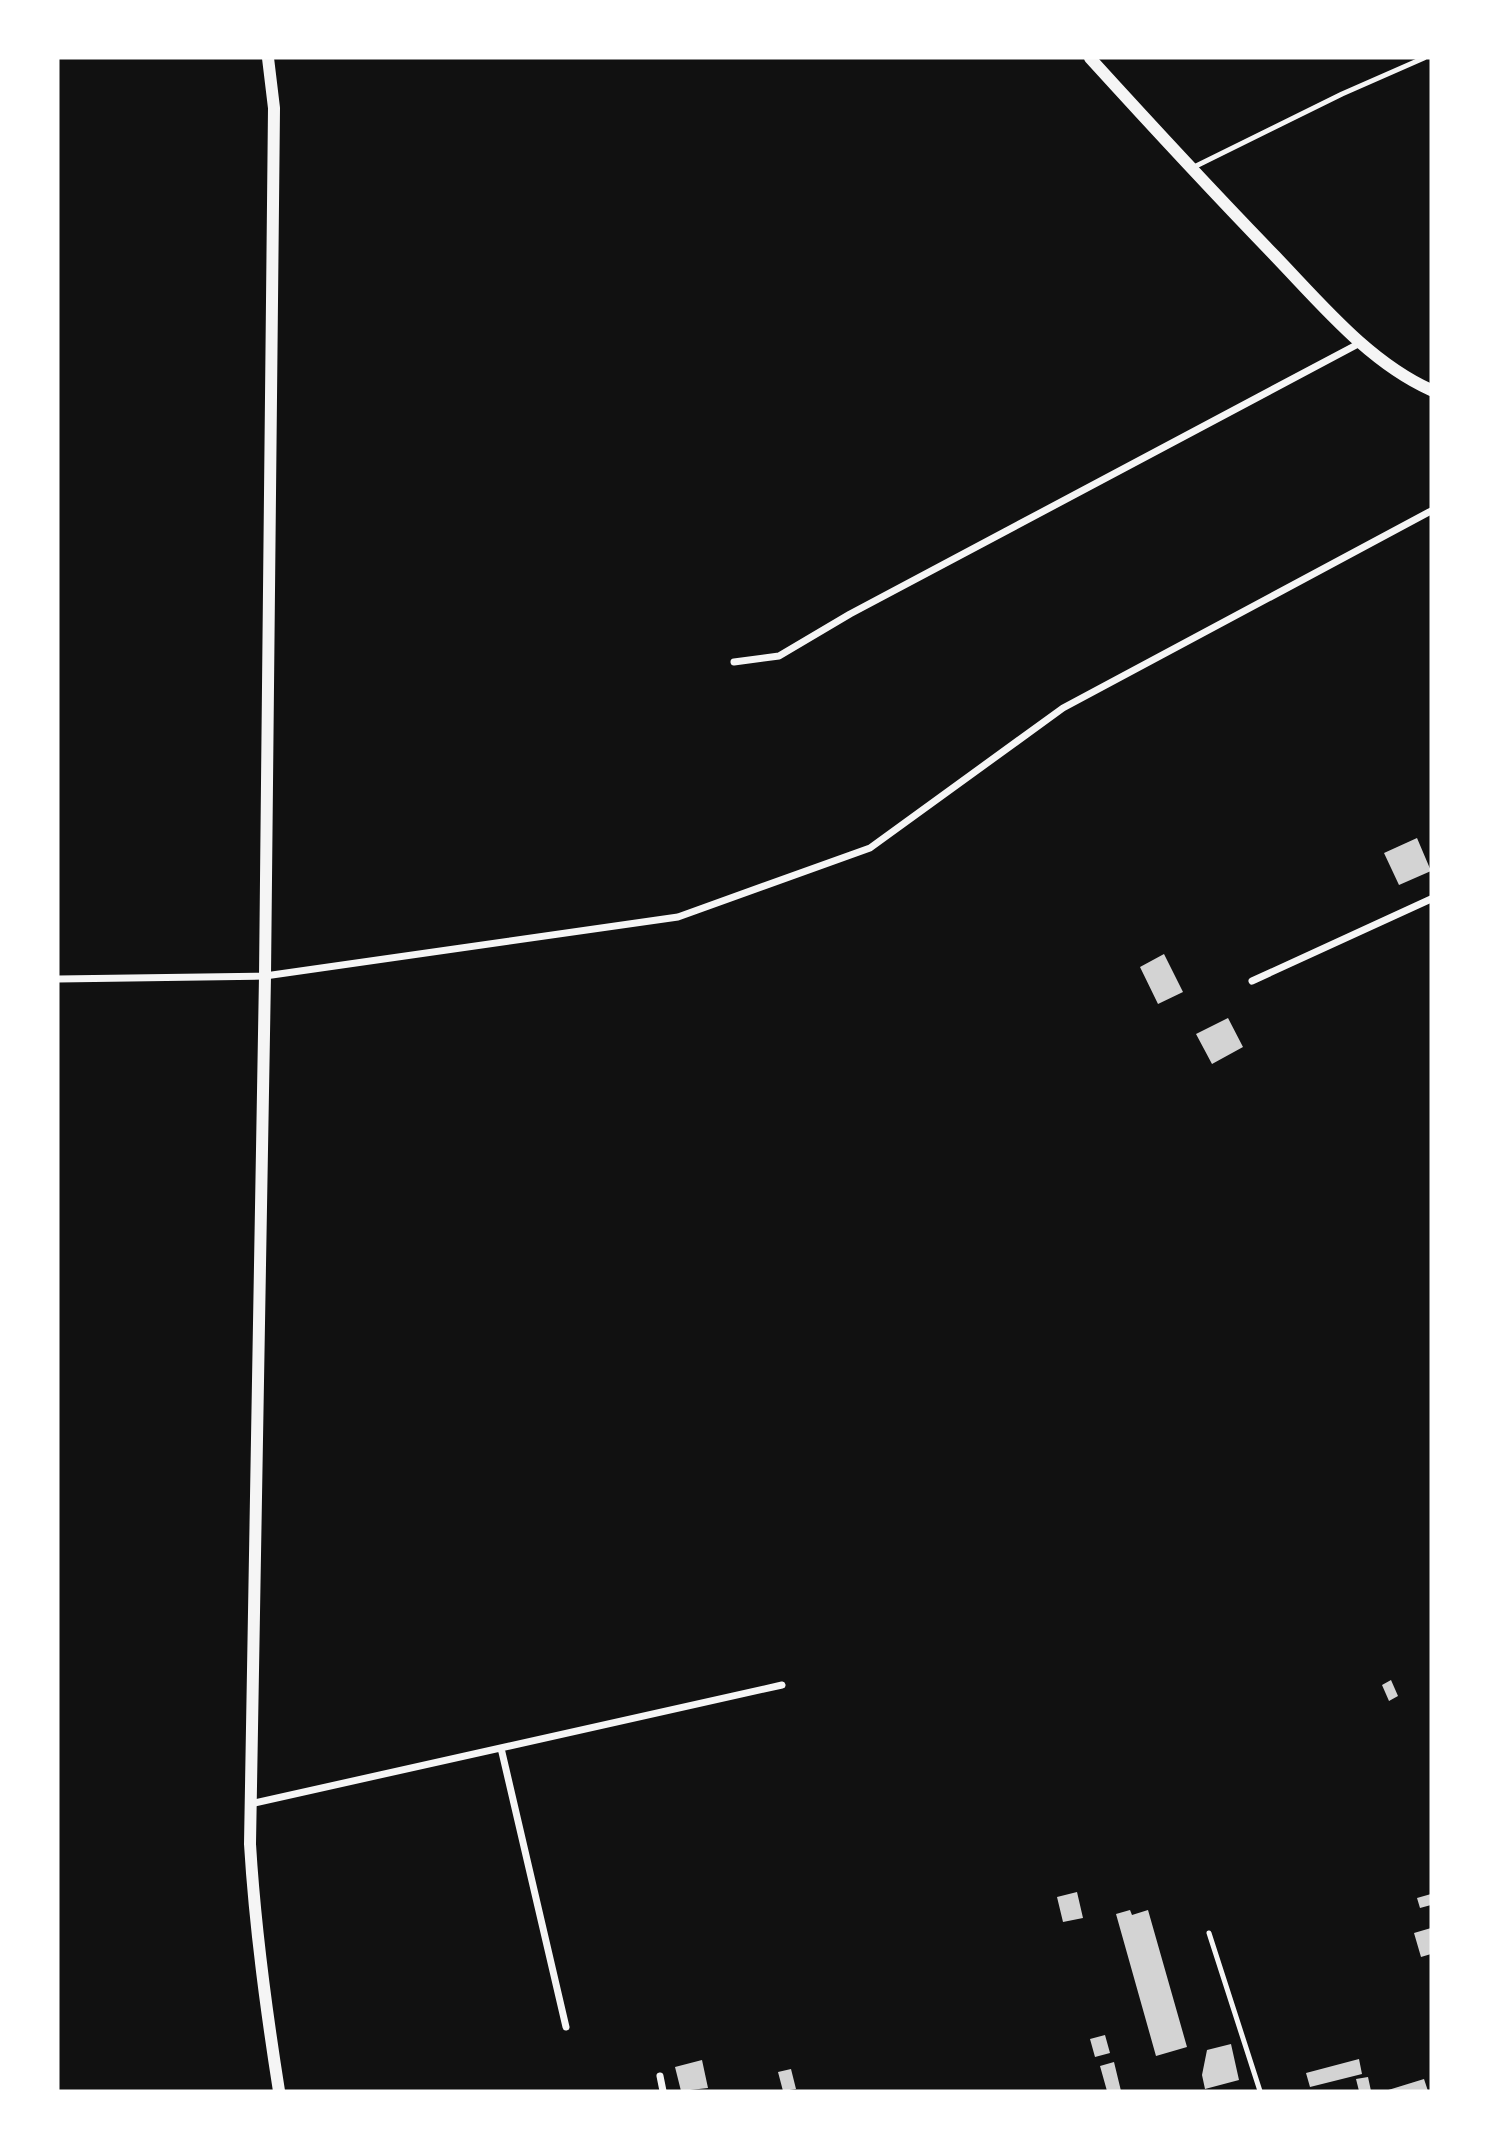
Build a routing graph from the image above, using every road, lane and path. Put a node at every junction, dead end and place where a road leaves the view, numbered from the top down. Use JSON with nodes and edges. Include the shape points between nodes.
{"nodes":[{"id":1,"x":268,"y":58,"type":"edge"},
{"id":2,"x":1090,"y":58,"type":"edge"},
{"id":3,"x":1424,"y":58,"type":"edge"},
{"id":4,"x":1191,"y":169,"type":"junction"},
{"id":5,"x":1360,"y":343,"type":"junction"},
{"id":6,"x":1431,"y":390,"type":"edge"},
{"id":7,"x":1431,"y":512,"type":"edge"},
{"id":8,"x":734,"y":662,"type":"dead end"},
{"id":9,"x":1431,"y":899,"type":"edge"},
{"id":10,"x":265,"y":976,"type":"junction"},
{"id":11,"x":58,"y":979,"type":"edge"},
{"id":12,"x":1252,"y":981,"type":"dead end"},
{"id":13,"x":782,"y":1685,"type":"dead end"},
{"id":14,"x":501,"y":1748,"type":"junction"},
{"id":15,"x":250,"y":1804,"type":"junction"},
{"id":16,"x":1209,"y":1933,"type":"dead end"},
{"id":17,"x":566,"y":2027,"type":"dead end"},
{"id":18,"x":660,"y":2076,"type":"dead end"},
{"id":19,"x":279,"y":2091,"type":"edge"},
{"id":20,"x":663,"y":2091,"type":"edge"},
{"id":21,"x":1261,"y":2091,"type":"edge"}],
"edges":[{"from":1,"to":10,"type":"street","via":[[274,108]]},
{"from":2,"to":4,"type":"street"},
{"from":3,"to":4,"type":"lane"},
{"from":4,"to":5,"type":"street"},
{"from":5,"to":6,"type":"street"},
{"from":5,"to":8,"type":"street","via":[[779,656]]},
{"from":7,"to":10,"type":"street","via":[[1063,709],[870,848],[678,917]]},
{"from":9,"to":12,"type":"street"},
{"from":10,"to":11,"type":"street"},
{"from":10,"to":15,"type":"street"},
{"from":13,"to":14,"type":"street"},
{"from":14,"to":15,"type":"street"},
{"from":14,"to":17,"type":"street"},
{"from":15,"to":19,"type":"street","via":[[254,1912]]},
{"from":16,"to":21,"type":"lane"},
{"from":18,"to":20,"type":"street"}]}
